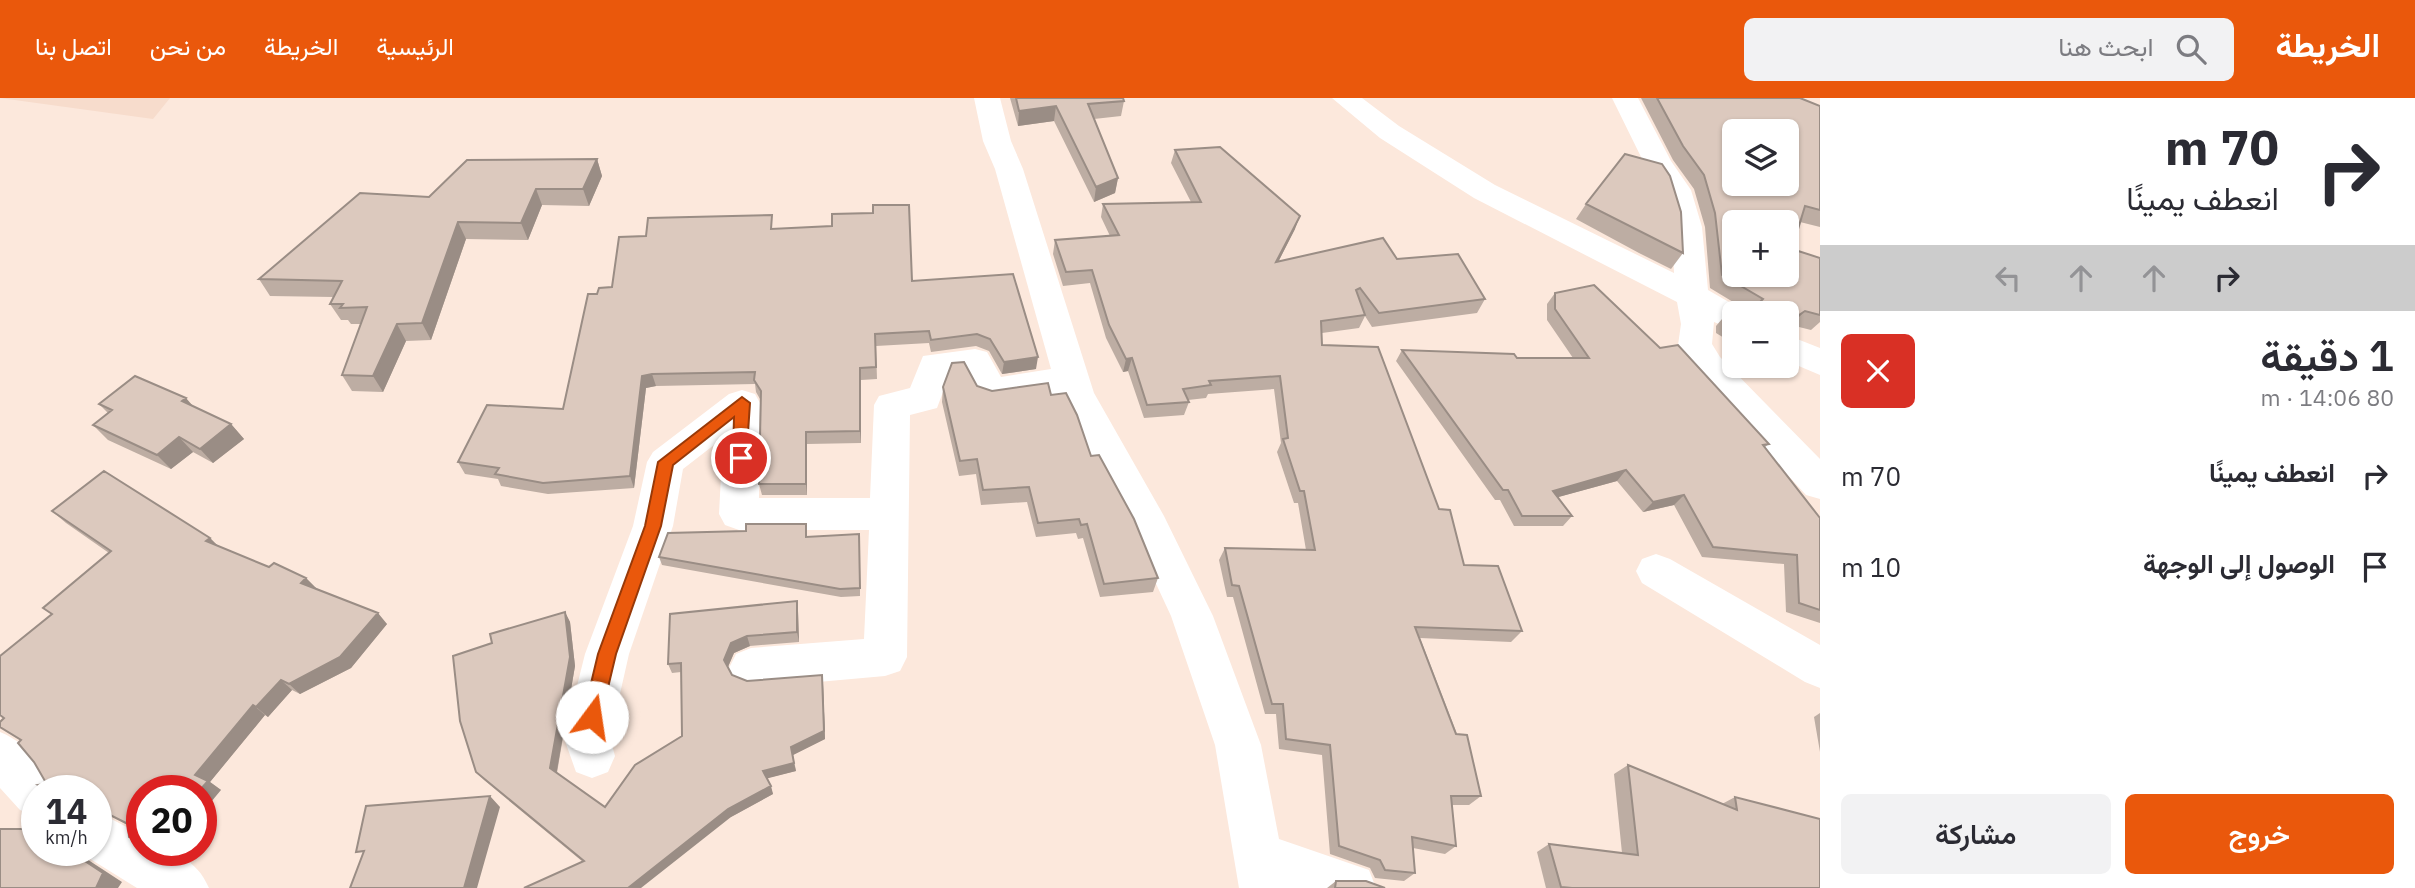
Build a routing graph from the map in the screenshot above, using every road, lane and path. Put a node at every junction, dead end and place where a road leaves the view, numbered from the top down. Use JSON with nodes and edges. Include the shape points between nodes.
{"nodes":[{"id":1,"x":986,"y":98,"type":"edge"},
{"id":2,"x":1345,"y":98,"type":"edge"},
{"id":3,"x":1625,"y":98,"type":"edge"},
{"id":4,"x":1692,"y":294,"type":"junction"},
{"id":5,"x":1722,"y":310,"type":"edge"},
{"id":6,"x":1799,"y":352,"type":"edge"},
{"id":7,"x":1820,"y":363,"type":"edge"},
{"id":8,"x":1072,"y":379,"type":"junction"},
{"id":9,"x":1820,"y":484,"type":"edge"},
{"id":10,"x":889,"y":514,"type":"junction"},
{"id":11,"x":1656,"y":571,"type":"dead end"},
{"id":12,"x":751,"y":668,"type":"dead end"},
{"id":13,"x":1820,"y":668,"type":"edge"},
{"id":14,"x":0,"y":754,"type":"edge"},
{"id":15,"x":592,"y":756,"type":"dead end"},
{"id":16,"x":21,"y":776,"type":"edge"},
{"id":17,"x":112,"y":845,"type":"edge"},
{"id":18,"x":1261,"y":872,"type":"edge"},
{"id":19,"x":184,"y":888,"type":"edge"},
{"id":20,"x":1351,"y":888,"type":"edge"}],
"edges":[{"from":1,"to":8,"type":"street"},
{"from":2,"to":4,"type":"street","via":[[1446,171]]},
{"from":3,"to":4,"type":"street","via":[[1676,190],[1687,227]]},
{"from":4,"to":5,"type":"street"},
{"from":4,"to":9,"type":"street","via":[[1698,324],[1695,345],[1708,366]]},
{"from":6,"to":7,"type":"street"},
{"from":8,"to":10,"type":"street","via":[[991,391],[975,360],[936,365],[924,399],[892,404]]},
{"from":8,"to":18,"type":"street","via":[[1192,616],[1238,745]]},
{"from":10,"to":12,"type":"street","via":[[885,657]]},
{"from":10,"to":15,"type":"street","via":[[739,514],[742,403],[666,462],[653,526],[607,654],[587,738]]},
{"from":11,"to":13,"type":"street"},
{"from":14,"to":16,"type":"street"},
{"from":17,"to":19,"type":"street"},
{"from":18,"to":20,"type":"street"}]}
